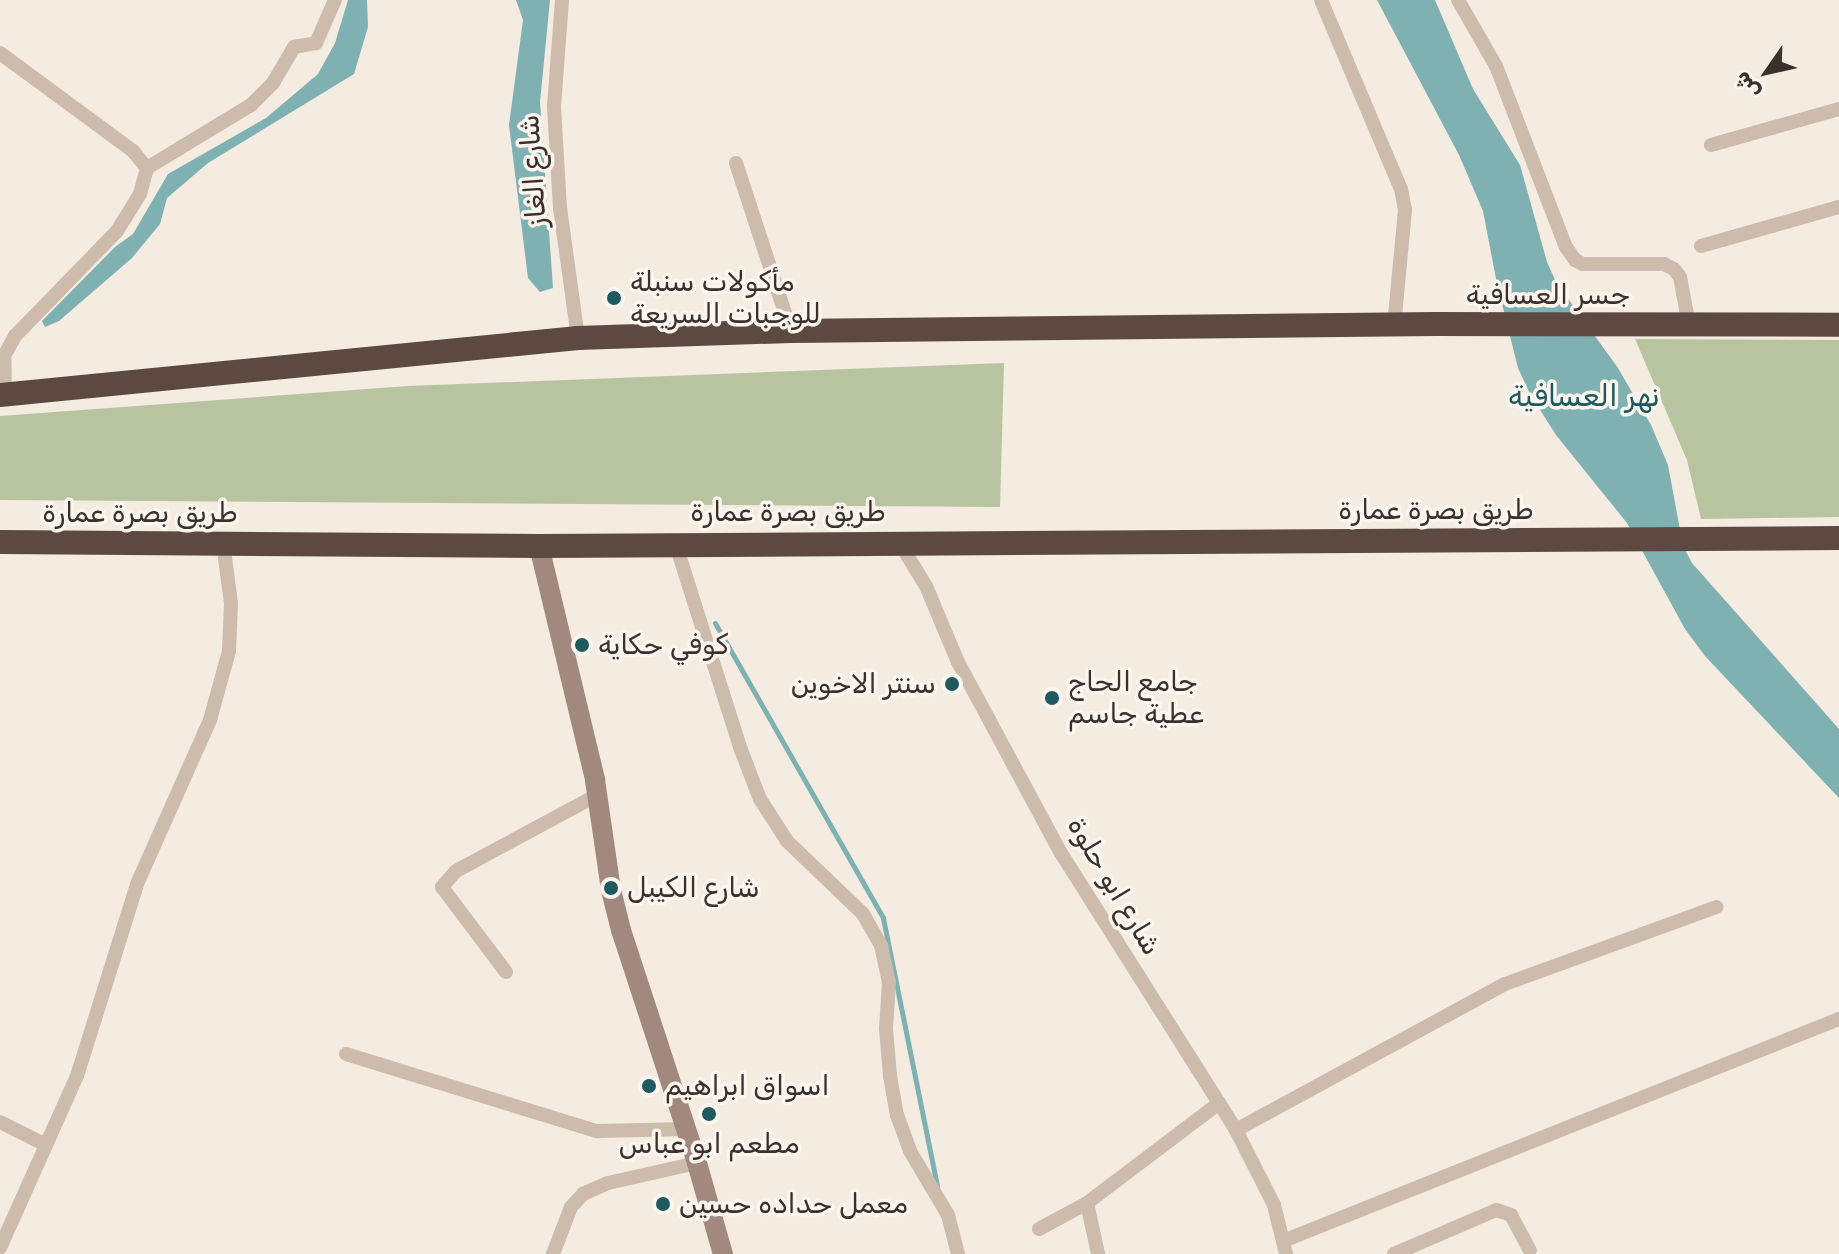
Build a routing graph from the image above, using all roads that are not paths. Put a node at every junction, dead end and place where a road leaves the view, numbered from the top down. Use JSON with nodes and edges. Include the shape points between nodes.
{"nodes":[{"id":1,"x":335,"y":0,"type":"edge"},
{"id":2,"x":562,"y":0,"type":"edge"},
{"id":3,"x":1321,"y":0,"type":"edge"},
{"id":4,"x":1458,"y":0,"type":"edge"},
{"id":5,"x":0,"y":53,"type":"edge"},
{"id":6,"x":1839,"y":109,"type":"edge"},
{"id":7,"x":1711,"y":145,"type":"dead end"},
{"id":8,"x":736,"y":163,"type":"dead end"},
{"id":9,"x":147,"y":168,"type":"junction"},
{"id":10,"x":1839,"y":207,"type":"edge"},
{"id":11,"x":1701,"y":246,"type":"dead end"},
{"id":12,"x":1689,"y":325,"type":"junction"},
{"id":13,"x":1839,"y":325,"type":"edge"},
{"id":14,"x":1394,"y":326,"type":"junction"},
{"id":15,"x":791,"y":331,"type":"junction"},
{"id":16,"x":578,"y":338,"type":"junction"},
{"id":17,"x":2,"y":395,"type":"edge"},
{"id":18,"x":1839,"y":538,"type":"edge"},
{"id":19,"x":0,"y":542,"type":"edge"},
{"id":20,"x":675,"y":542,"type":"junction"},
{"id":21,"x":899,"y":542,"type":"junction"},
{"id":22,"x":223,"y":543,"type":"junction"},
{"id":23,"x":539,"y":546,"type":"junction"},
{"id":24,"x":597,"y":795,"type":"junction"},
{"id":25,"x":1716,"y":907,"type":"dead end"},
{"id":26,"x":506,"y":972,"type":"dead end"},
{"id":27,"x":1839,"y":1019,"type":"edge"},
{"id":28,"x":346,"y":1054,"type":"dead end"},
{"id":29,"x":1219,"y":1103,"type":"junction"},
{"id":30,"x":0,"y":1122,"type":"edge"},
{"id":31,"x":687,"y":1129,"type":"junction"},
{"id":32,"x":1236,"y":1130,"type":"junction"},
{"id":33,"x":46,"y":1145,"type":"junction"},
{"id":34,"x":697,"y":1163,"type":"junction"},
{"id":35,"x":1087,"y":1203,"type":"junction"},
{"id":36,"x":1039,"y":1229,"type":"dead end"},
{"id":37,"x":0,"y":1248,"type":"edge"},
{"id":38,"x":1285,"y":1248,"type":"edge"},
{"id":39,"x":1530,"y":1250,"type":"dead end"},
{"id":40,"x":553,"y":1254,"type":"edge"},
{"id":41,"x":723,"y":1254,"type":"edge"},
{"id":42,"x":958,"y":1254,"type":"edge"},
{"id":43,"x":1098,"y":1254,"type":"edge"},
{"id":44,"x":1394,"y":1254,"type":"edge"}],
"edges":[{"from":1,"to":9,"type":"street","via":[[316,43],[294,47],[273,83],[251,105]]},
{"from":2,"to":16,"type":"street","name":"شارع الغاز","via":[[554,107],[560,208]]},
{"from":3,"to":14,"type":"street","via":[[1401,189],[1405,210]]},
{"from":4,"to":12,"type":"street","via":[[1496,66],[1575,260],[1664,264],[1674,269]]},
{"from":5,"to":9,"type":"street","via":[[133,151]]},
{"from":6,"to":7,"type":"street"},
{"from":8,"to":15,"type":"street"},
{"from":9,"to":17,"type":"street","via":[[140,194],[117,231],[15,336],[4,356]]},
{"from":10,"to":11,"type":"street"},
{"from":12,"to":13,"type":"highway","name":"جسر العسافية"},
{"from":12,"to":14,"type":"highway","name":"جسر العسافية"},
{"from":14,"to":15,"type":"highway"},
{"from":15,"to":16,"type":"highway"},
{"from":16,"to":17,"type":"highway"},
{"from":18,"to":21,"type":"highway","name":"طريق بصرة عمارة"},
{"from":19,"to":22,"type":"highway","name":"طريق بصرة عمارة"},
{"from":20,"to":21,"type":"highway","name":"طريق بصرة عمارة"},
{"from":20,"to":23,"type":"highway","name":"طريق بصرة عمارة"},
{"from":20,"to":42,"type":"street","via":[[760,799],[787,841],[863,914],[881,945],[889,982],[886,1029],[897,1115],[910,1151],[948,1215]]},
{"from":21,"to":29,"type":"street","name":"شارع ابو حلوة","via":[[1061,853]]},
{"from":22,"to":23,"type":"highway","name":"طريق بصرة عمارة"},
{"from":22,"to":33,"type":"street","via":[[231,603],[229,651],[210,720],[137,884],[77,1076]]},
{"from":23,"to":24,"type":"street"},
{"from":24,"to":26,"type":"street","via":[[456,871],[442,887]]},
{"from":24,"to":31,"type":"street","via":[[621,930]]},
{"from":25,"to":32,"type":"street","via":[[1505,984]]},
{"from":27,"to":38,"type":"street"},
{"from":28,"to":31,"type":"street","via":[[597,1131]]},
{"from":29,"to":32,"type":"street","name":"شارع ابو حلوة"},
{"from":29,"to":35,"type":"street"},
{"from":30,"to":33,"type":"street"},
{"from":31,"to":34,"type":"street"},
{"from":32,"to":38,"type":"street","name":"شارع ابو حلوة","via":[[1274,1205]]},
{"from":33,"to":37,"type":"street"},
{"from":34,"to":40,"type":"street","via":[[608,1183],[583,1194],[571,1207]]},
{"from":34,"to":41,"type":"street"},
{"from":35,"to":36,"type":"street"},
{"from":35,"to":43,"type":"street"},
{"from":39,"to":44,"type":"street","via":[[1511,1215],[1496,1210]]}]}
